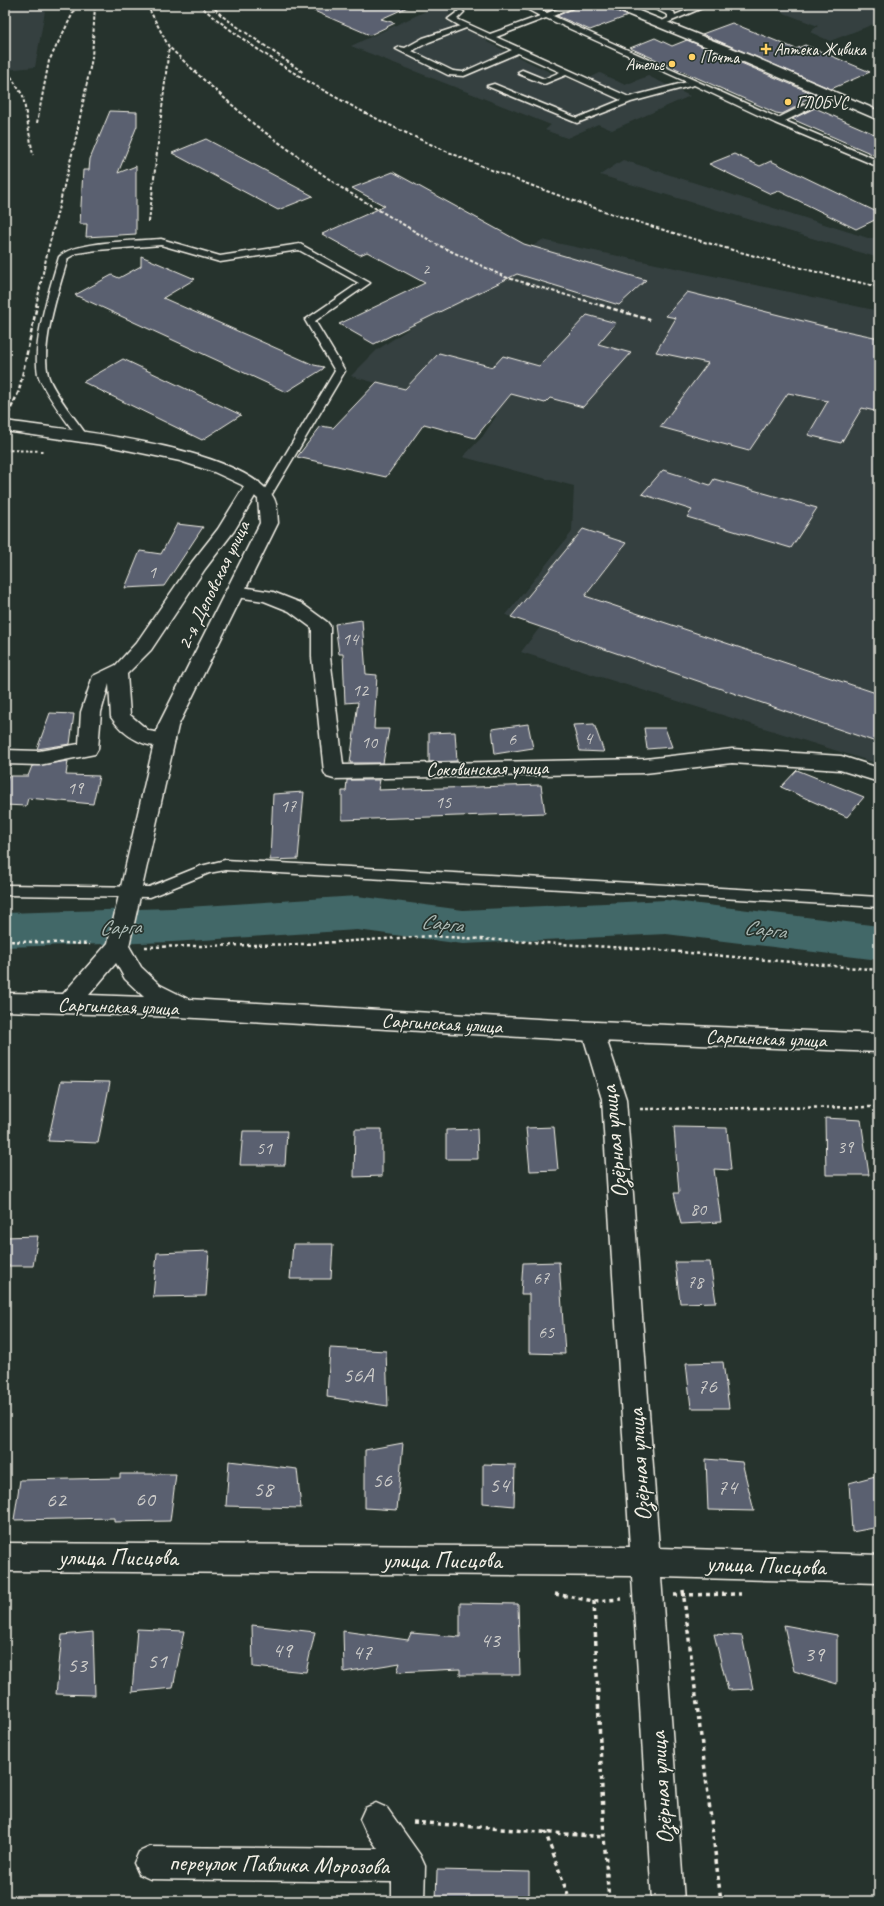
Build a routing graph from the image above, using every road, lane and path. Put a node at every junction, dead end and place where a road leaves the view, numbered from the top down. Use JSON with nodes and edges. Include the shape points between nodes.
{"nodes":[{"id":1,"x":523,"y":5,"type":"edge"},
{"id":2,"x":575,"y":5,"type":"edge"},
{"id":3,"x":614,"y":5,"type":"edge"},
{"id":4,"x":650,"y":5,"type":"edge"},
{"id":5,"x":704,"y":5,"type":"edge"},
{"id":6,"x":460,"y":12,"type":"dead end"},
{"id":7,"x":547,"y":16,"type":"junction"},
{"id":8,"x":672,"y":19,"type":"junction"},
{"id":9,"x":660,"y":24,"type":"junction"},
{"id":10,"x":466,"y":26,"type":"junction"},
{"id":11,"x":490,"y":37,"type":"junction"},
{"id":12,"x":397,"y":47,"type":"dead end"},
{"id":13,"x":518,"y":50,"type":"junction"},
{"id":14,"x":406,"y":51,"type":"junction"},
{"id":15,"x":522,"y":72,"type":"dead end"},
{"id":16,"x":566,"y":72,"type":"junction"},
{"id":17,"x":544,"y":82,"type":"junction"},
{"id":18,"x":694,"y":83,"type":"junction"},
{"id":19,"x":491,"y":86,"type":"dead end"},
{"id":20,"x":553,"y":86,"type":"dead end"},
{"id":21,"x":832,"y":95,"type":"junction"},
{"id":22,"x":628,"y":100,"type":"junction"},
{"id":23,"x":879,"y":116,"type":"edge"},
{"id":24,"x":778,"y":121,"type":"junction"},
{"id":25,"x":879,"y":164,"type":"edge"},
{"id":26,"x":5,"y":426,"type":"edge"},
{"id":27,"x":83,"y":437,"type":"junction"},
{"id":28,"x":259,"y":491,"type":"junction"},
{"id":29,"x":235,"y":592,"type":"junction"},
{"id":30,"x":118,"y":671,"type":"junction"},
{"id":31,"x":165,"y":740,"type":"junction"},
{"id":32,"x":5,"y":757,"type":"edge"},
{"id":33,"x":879,"y":775,"type":"edge"},
{"id":34,"x":5,"y":890,"type":"edge"},
{"id":35,"x":129,"y":900,"type":"junction"},
{"id":36,"x":879,"y":902,"type":"edge"},
{"id":37,"x":5,"y":941,"type":"edge"},
{"id":38,"x":118,"y":946,"type":"junction"},
{"id":39,"x":879,"y":970,"type":"edge"},
{"id":40,"x":5,"y":1002,"type":"edge"},
{"id":41,"x":69,"y":1003,"type":"junction"},
{"id":42,"x":186,"y":1008,"type":"junction"},
{"id":43,"x":593,"y":1032,"type":"junction"},
{"id":44,"x":879,"y":1043,"type":"edge"},
{"id":45,"x":879,"y":1108,"type":"edge"},
{"id":46,"x":636,"y":1109,"type":"dead end"},
{"id":47,"x":5,"y":1557,"type":"edge"},
{"id":48,"x":645,"y":1562,"type":"junction"},
{"id":49,"x":677,"y":1563,"type":"junction"},
{"id":50,"x":879,"y":1569,"type":"edge"},
{"id":51,"x":594,"y":1601,"type":"dead end"},
{"id":52,"x":376,"y":1819,"type":"joint"},
{"id":53,"x":545,"y":1831,"type":"junction"},
{"id":54,"x":604,"y":1837,"type":"junction"},
{"id":55,"x":150,"y":1863,"type":"dead end"},
{"id":56,"x":409,"y":1866,"type":"junction"},
{"id":57,"x":408,"y":1901,"type":"edge"},
{"id":58,"x":570,"y":1901,"type":"edge"},
{"id":59,"x":609,"y":1901,"type":"edge"},
{"id":60,"x":668,"y":1901,"type":"edge"},
{"id":61,"x":721,"y":1901,"type":"edge"}],
"edges":[{"from":1,"to":7,"type":"lane"},
{"from":2,"to":7,"type":"lane"},
{"from":3,"to":9,"type":"street"},
{"from":4,"to":8,"type":"lane","via":[[671,14]]},
{"from":5,"to":8,"type":"lane"},
{"from":6,"to":10,"type":"lane","via":[[452,19]]},
{"from":7,"to":11,"type":"lane"},
{"from":7,"to":18,"type":"lane"},
{"from":8,"to":9,"type":"lane"},
{"from":9,"to":21,"type":"street"},
{"from":10,"to":11,"type":"lane"},
{"from":10,"to":14,"type":"lane","via":[[426,40]]},
{"from":11,"to":13,"type":"lane"},
{"from":12,"to":14,"type":"lane"},
{"from":13,"to":14,"type":"lane","via":[[464,74],[451,73]]},
{"from":13,"to":16,"type":"lane"},
{"from":15,"to":17,"type":"lane"},
{"from":16,"to":17,"type":"lane"},
{"from":16,"to":22,"type":"lane"},
{"from":17,"to":20,"type":"lane"},
{"from":18,"to":22,"type":"lane"},
{"from":18,"to":24,"type":"lane"},
{"from":19,"to":22,"type":"lane","via":[[577,121]]},
{"from":21,"to":23,"type":"street"},
{"from":21,"to":24,"type":"lane"},
{"from":24,"to":25,"type":"lane"},
{"from":26,"to":27,"type":"street"},
{"from":27,"to":28,"type":"street","via":[[201,460],[245,478]]},
{"from":27,"to":28,"type":"lane","via":[[44,376],[44,349],[51,297],[64,257],[74,251],[97,247],[161,242],[220,259],[300,247],[365,283],[310,320],[340,371]]},
{"from":28,"to":29,"type":"street","name":"2-я Деповская улица","via":[[269,523]]},
{"from":28,"to":30,"type":"street","via":[[198,566],[144,646],[123,669]]},
{"from":29,"to":31,"type":"street","name":"2-я Деповская улица","via":[[168,726]]},
{"from":29,"to":33,"type":"street","name":"Соковинская улица","via":[[267,596],[295,607],[321,626],[334,772],[645,766],[732,756],[841,763]]},
{"from":30,"to":31,"type":"street","via":[[121,717],[143,737]]},
{"from":30,"to":32,"type":"street","via":[[100,680],[91,712],[88,749],[39,758]]},
{"from":31,"to":35,"type":"street","name":"2-я Деповская улица"},
{"from":34,"to":35,"type":"lane"},
{"from":35,"to":36,"type":"lane","via":[[206,869],[225,865]]},
{"from":35,"to":38,"type":"street","name":"2-я Деповская улица"},
{"from":37,"to":38,"type":"path"},
{"from":38,"to":39,"type":"path","via":[[137,948],[304,944],[432,936],[658,950]]},
{"from":38,"to":41,"type":"street"},
{"from":38,"to":42,"type":"street","via":[[133,974],[152,991]]},
{"from":40,"to":41,"type":"street","name":"Саргинская улица"},
{"from":41,"to":42,"type":"street","name":"Саргинская улица"},
{"from":42,"to":43,"type":"street","name":"Саргинская улица"},
{"from":43,"to":44,"type":"street","name":"Саргинская улица"},
{"from":43,"to":48,"type":"street","name":"Озёрная улица","via":[[614,1099]]},
{"from":45,"to":46,"type":"path"},
{"from":47,"to":48,"type":"street","name":"улица Писцова"},
{"from":48,"to":49,"type":"street","name":"улица Писцова"},
{"from":48,"to":60,"type":"street","name":"Озёрная улица"},
{"from":49,"to":50,"type":"street","name":"улица Писцова"},
{"from":49,"to":61,"type":"path","via":[[684,1595]]},
{"from":51,"to":54,"type":"path"},
{"from":52,"to":53,"type":"path"},
{"from":52,"to":56,"type":"street"},
{"from":53,"to":54,"type":"path"},
{"from":53,"to":58,"type":"path"},
{"from":54,"to":59,"type":"path"},
{"from":55,"to":56,"type":"street","name":"переулок Павлика Морозова"},
{"from":56,"to":57,"type":"street"}]}
